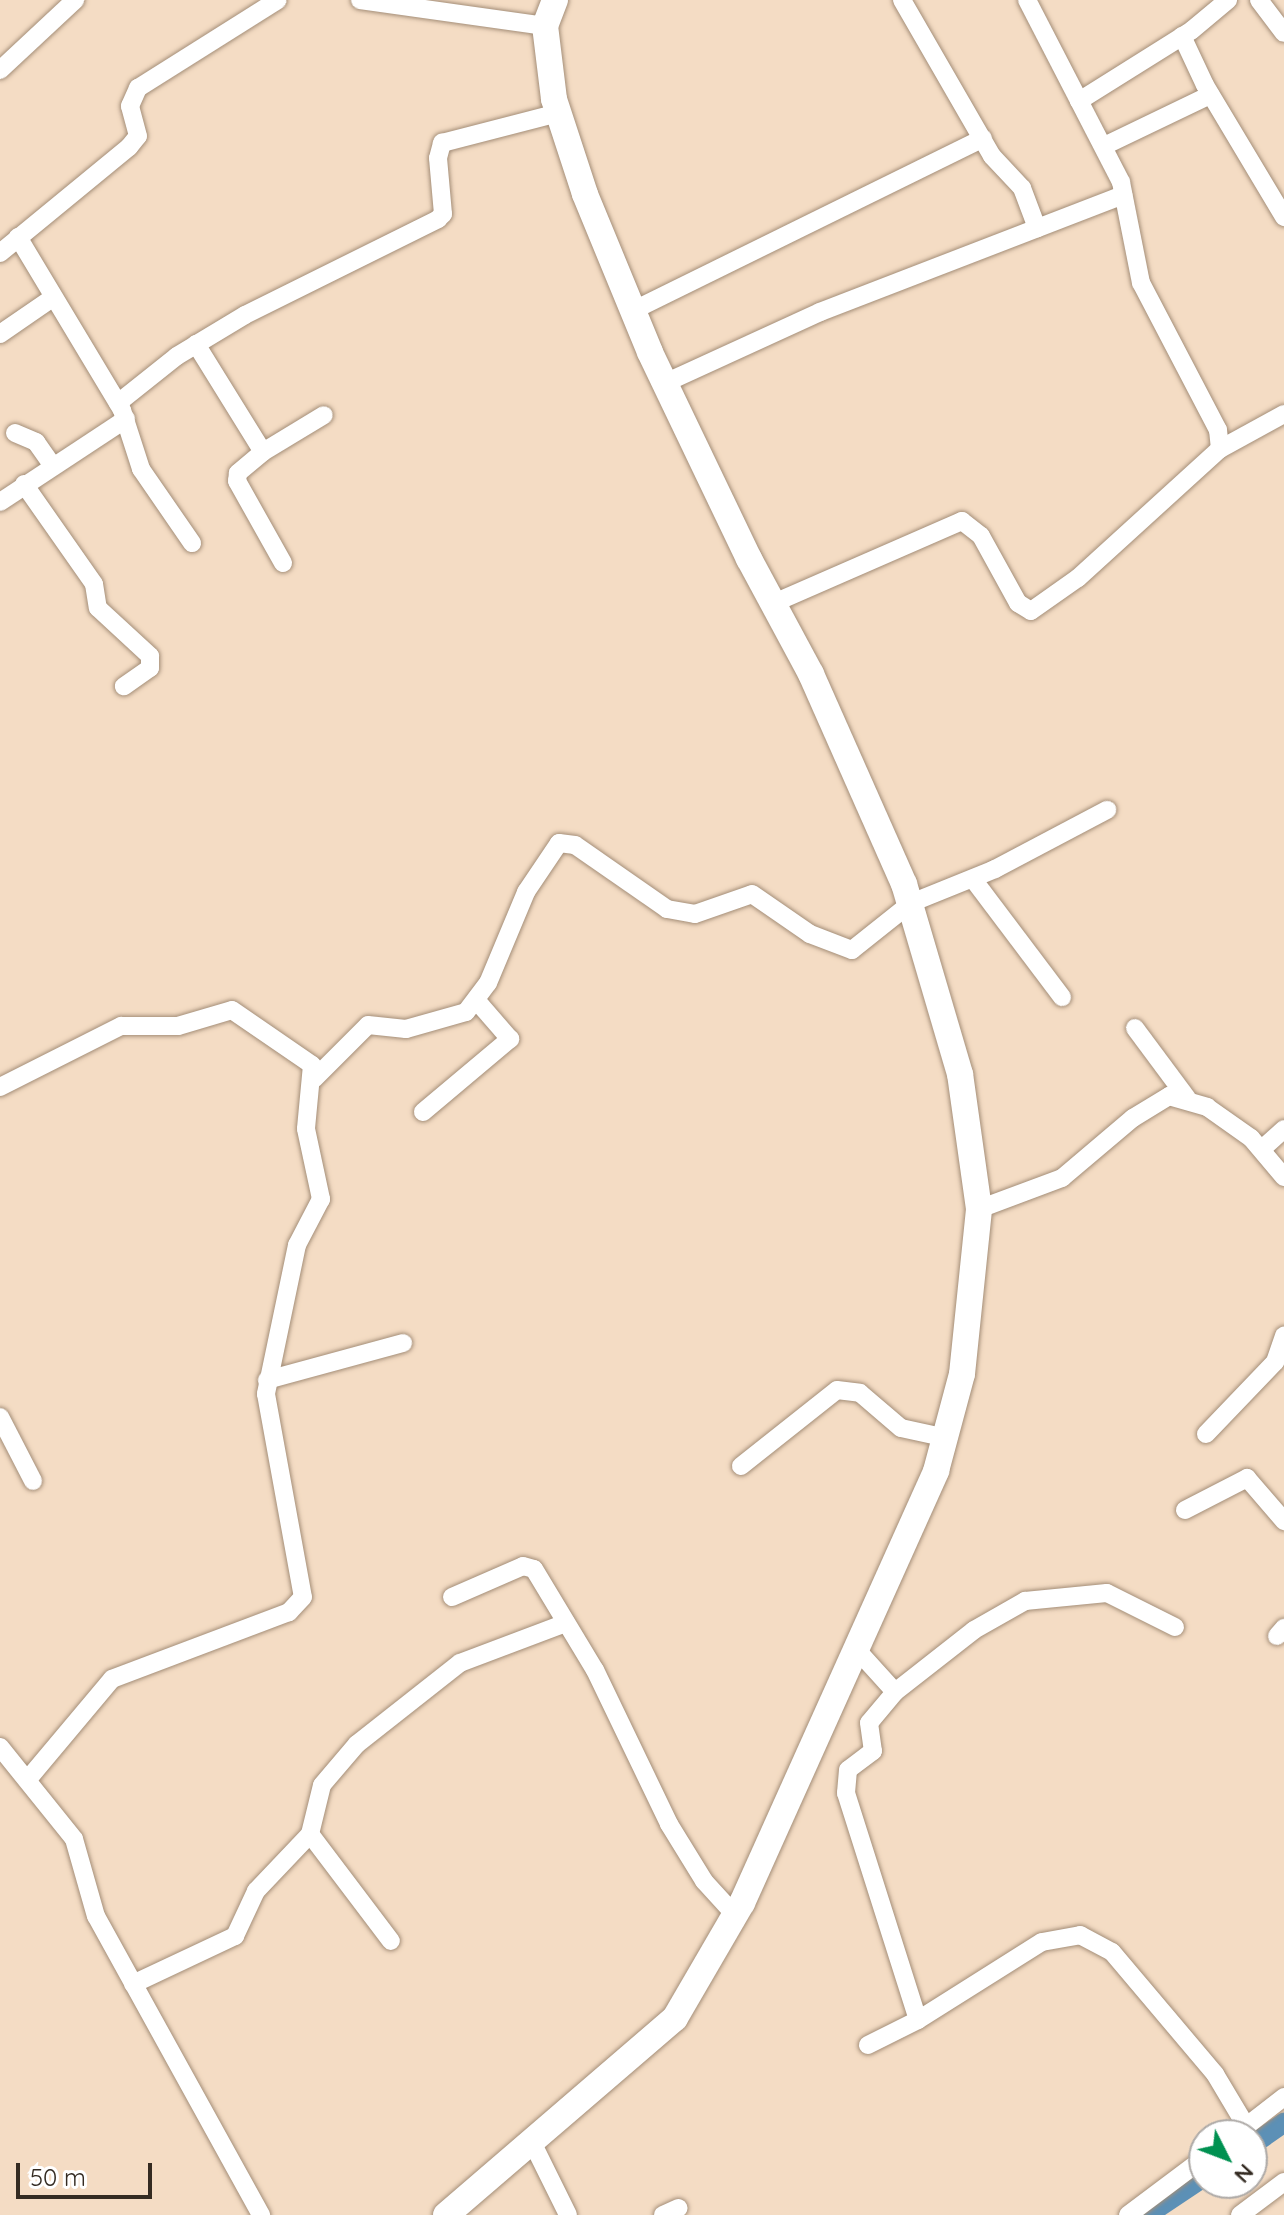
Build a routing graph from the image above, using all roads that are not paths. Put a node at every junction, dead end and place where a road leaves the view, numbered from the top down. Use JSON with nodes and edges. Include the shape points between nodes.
{"nodes":[{"id":1,"x":75,"y":0,"type":"edge"},
{"id":2,"x":278,"y":0,"type":"edge"},
{"id":3,"x":360,"y":0,"type":"edge"},
{"id":4,"x":555,"y":0,"type":"edge"},
{"id":5,"x":902,"y":0,"type":"edge"},
{"id":6,"x":1027,"y":0,"type":"edge"},
{"id":7,"x":1228,"y":0,"type":"edge"},
{"id":8,"x":1259,"y":0,"type":"edge"},
{"id":9,"x":545,"y":26,"type":"junction"},
{"id":10,"x":1284,"y":33,"type":"edge"},
{"id":11,"x":1182,"y":36,"type":"junction"},
{"id":12,"x":0,"y":70,"type":"edge"},
{"id":13,"x":1210,"y":95,"type":"junction"},
{"id":14,"x":1079,"y":101,"type":"junction"},
{"id":15,"x":558,"y":113,"type":"junction"},
{"id":16,"x":983,"y":138,"type":"junction"},
{"id":17,"x":1104,"y":146,"type":"junction"},
{"id":18,"x":1123,"y":195,"type":"junction"},
{"id":19,"x":1284,"y":217,"type":"edge"},
{"id":20,"x":1037,"y":228,"type":"junction"},
{"id":21,"x":18,"y":237,"type":"junction"},
{"id":22,"x":0,"y":253,"type":"edge"},
{"id":23,"x":51,"y":299,"type":"junction"},
{"id":24,"x":632,"y":311,"type":"junction"},
{"id":25,"x":0,"y":334,"type":"edge"},
{"id":26,"x":196,"y":344,"type":"junction"},
{"id":27,"x":665,"y":383,"type":"junction"},
{"id":28,"x":122,"y":411,"type":"junction"},
{"id":29,"x":1284,"y":414,"type":"edge"},
{"id":30,"x":324,"y":415,"type":"dead end"},
{"id":31,"x":15,"y":433,"type":"dead end"},
{"id":32,"x":1220,"y":449,"type":"junction"},
{"id":33,"x":263,"y":452,"type":"junction"},
{"id":34,"x":52,"y":465,"type":"junction"},
{"id":35,"x":24,"y":484,"type":"junction"},
{"id":36,"x":0,"y":502,"type":"edge"},
{"id":37,"x":192,"y":543,"type":"dead end"},
{"id":38,"x":283,"y":563,"type":"dead end"},
{"id":39,"x":774,"y":603,"type":"junction"},
{"id":40,"x":124,"y":686,"type":"dead end"},
{"id":41,"x":1107,"y":810,"type":"dead end"},
{"id":42,"x":973,"y":879,"type":"junction"},
{"id":43,"x":911,"y":903,"type":"junction"},
{"id":44,"x":1062,"y":997,"type":"dead end"},
{"id":45,"x":477,"y":1001,"type":"junction"},
{"id":46,"x":1135,"y":1028,"type":"dead end"},
{"id":47,"x":314,"y":1079,"type":"junction"},
{"id":48,"x":0,"y":1087,"type":"edge"},
{"id":49,"x":1187,"y":1098,"type":"junction"},
{"id":50,"x":423,"y":1112,"type":"dead end"},
{"id":51,"x":1284,"y":1129,"type":"edge"},
{"id":52,"x":1262,"y":1149,"type":"junction"},
{"id":53,"x":1284,"y":1177,"type":"edge"},
{"id":54,"x":979,"y":1209,"type":"junction"},
{"id":55,"x":1284,"y":1336,"type":"edge"},
{"id":56,"x":403,"y":1343,"type":"dead end"},
{"id":57,"x":1280,"y":1369,"type":"edge"},
{"id":58,"x":267,"y":1380,"type":"junction"},
{"id":59,"x":0,"y":1417,"type":"edge"},
{"id":60,"x":1206,"y":1434,"type":"dead end"},
{"id":61,"x":947,"y":1438,"type":"junction"},
{"id":62,"x":741,"y":1466,"type":"dead end"},
{"id":63,"x":33,"y":1481,"type":"dead end"},
{"id":64,"x":1185,"y":1510,"type":"dead end"},
{"id":65,"x":1284,"y":1521,"type":"edge"},
{"id":66,"x":452,"y":1597,"type":"dead end"},
{"id":67,"x":566,"y":1623,"type":"junction"},
{"id":68,"x":1175,"y":1627,"type":"dead end"},
{"id":69,"x":858,"y":1651,"type":"junction"},
{"id":70,"x":895,"y":1692,"type":"junction"},
{"id":71,"x":0,"y":1747,"type":"edge"},
{"id":72,"x":28,"y":1779,"type":"junction"},
{"id":73,"x":310,"y":1834,"type":"junction"},
{"id":74,"x":735,"y":1915,"type":"junction"},
{"id":75,"x":391,"y":1941,"type":"dead end"},
{"id":76,"x":133,"y":1984,"type":"junction"},
{"id":77,"x":918,"y":2020,"type":"junction"},
{"id":78,"x":868,"y":2045,"type":"dead end"},
{"id":79,"x":1284,"y":2097,"type":"edge"},
{"id":80,"x":1236,"y":2119,"type":"edge"},
{"id":81,"x":1256,"y":2119,"type":"edge"},
{"id":82,"x":532,"y":2142,"type":"junction"},
{"id":83,"x":1188,"y":2170,"type":"edge"},
{"id":84,"x":1284,"y":2182,"type":"edge"},
{"id":85,"x":261,"y":2215,"type":"edge"},
{"id":86,"x":446,"y":2215,"type":"edge"},
{"id":87,"x":568,"y":2215,"type":"edge"},
{"id":88,"x":1128,"y":2215,"type":"edge"},
{"id":89,"x":1240,"y":2215,"type":"edge"}],
"edges":[{"from":1,"to":12,"type":"street"},
{"from":2,"to":21,"type":"street","via":[[138,88],[130,106],[138,136]]},
{"from":3,"to":9,"type":"street"},
{"from":4,"to":9,"type":"street"},
{"from":5,"to":16,"type":"street"},
{"from":6,"to":14,"type":"street"},
{"from":7,"to":11,"type":"street"},
{"from":8,"to":10,"type":"street"},
{"from":9,"to":15,"type":"street"},
{"from":11,"to":13,"type":"street"},
{"from":11,"to":14,"type":"street"},
{"from":13,"to":17,"type":"street"},
{"from":13,"to":19,"type":"street"},
{"from":14,"to":17,"type":"street"},
{"from":15,"to":24,"type":"street"},
{"from":15,"to":26,"type":"street","via":[[442,143],[438,158],[443,214],[438,219]]},
{"from":16,"to":20,"type":"street","via":[[998,165],[1022,188]]},
{"from":16,"to":24,"type":"street"},
{"from":17,"to":18,"type":"street"},
{"from":18,"to":20,"type":"street"},
{"from":18,"to":32,"type":"street","via":[[1141,283],[1218,430]]},
{"from":20,"to":27,"type":"street","via":[[820,312]]},
{"from":21,"to":22,"type":"street"},
{"from":21,"to":23,"type":"street"},
{"from":23,"to":25,"type":"street"},
{"from":23,"to":28,"type":"street"},
{"from":24,"to":27,"type":"street"},
{"from":26,"to":28,"type":"street"},
{"from":26,"to":33,"type":"street"},
{"from":27,"to":39,"type":"street"},
{"from":28,"to":34,"type":"street"},
{"from":28,"to":37,"type":"street","via":[[141,469]]},
{"from":29,"to":32,"type":"street"},
{"from":30,"to":33,"type":"street"},
{"from":31,"to":34,"type":"street","via":[[36,442]]},
{"from":32,"to":39,"type":"street","via":[[1078,578],[1031,611],[1018,603],[981,536],[962,521]]},
{"from":33,"to":38,"type":"street","via":[[238,473],[237,481]]},
{"from":34,"to":35,"type":"street"},
{"from":35,"to":36,"type":"street"},
{"from":35,"to":40,"type":"street","via":[[94,584],[98,608],[150,656],[150,668]]},
{"from":39,"to":43,"type":"street","via":[[811,674]]},
{"from":41,"to":42,"type":"street"},
{"from":42,"to":43,"type":"street"},
{"from":42,"to":44,"type":"street"},
{"from":43,"to":45,"type":"street","via":[[865,945],[840,948],[752,894],[695,914],[667,909],[575,845],[559,843],[526,892]]},
{"from":43,"to":54,"type":"street","via":[[960,1074]]},
{"from":45,"to":47,"type":"street","via":[[459,1015],[406,1029],[368,1025]]},
{"from":45,"to":50,"type":"street","via":[[510,1039]]},
{"from":46,"to":49,"type":"street"},
{"from":47,"to":48,"type":"street","via":[[307,1060],[240,1013],[224,1010],[178,1026],[121,1026]]},
{"from":47,"to":58,"type":"street","via":[[306,1129],[321,1199],[297,1245]]},
{"from":49,"to":52,"type":"street"},
{"from":49,"to":54,"type":"street","via":[[1155,1102],[1062,1178]]},
{"from":51,"to":52,"type":"street"},
{"from":52,"to":53,"type":"street"},
{"from":54,"to":61,"type":"street","via":[[962,1374]]},
{"from":55,"to":57,"type":"street"},
{"from":56,"to":58,"type":"street"},
{"from":57,"to":60,"type":"street"},
{"from":58,"to":72,"type":"street","via":[[266,1410],[303,1597],[289,1612],[112,1679]]},
{"from":59,"to":63,"type":"street"},
{"from":61,"to":62,"type":"street","via":[[901,1428],[860,1393],[837,1390]]},
{"from":61,"to":69,"type":"street"},
{"from":64,"to":65,"type":"street","via":[[1247,1478]]},
{"from":66,"to":67,"type":"street","via":[[530,1566]]},
{"from":67,"to":73,"type":"street","via":[[460,1663],[357,1744],[322,1785]]},
{"from":67,"to":74,"type":"street","via":[[595,1670],[669,1824],[704,1881]]},
{"from":68,"to":70,"type":"street","via":[[1107,1593],[1025,1601],[974,1630]]},
{"from":69,"to":70,"type":"street"},
{"from":69,"to":74,"type":"street"},
{"from":70,"to":77,"type":"street","via":[[869,1723],[873,1751],[848,1770],[846,1793]]},
{"from":71,"to":72,"type":"street"},
{"from":72,"to":76,"type":"street","via":[[74,1839],[96,1916]]},
{"from":73,"to":75,"type":"street"},
{"from":73,"to":76,"type":"street","via":[[256,1891],[235,1936]]},
{"from":74,"to":82,"type":"street","via":[[675,2018]]},
{"from":76,"to":85,"type":"street"},
{"from":77,"to":78,"type":"street"},
{"from":77,"to":80,"type":"street","via":[[1042,1942],[1080,1935],[1112,1952],[1215,2074]]},
{"from":79,"to":81,"type":"street"},
{"from":82,"to":86,"type":"street"},
{"from":82,"to":87,"type":"street"},
{"from":83,"to":88,"type":"street"},
{"from":84,"to":89,"type":"street"}]}
